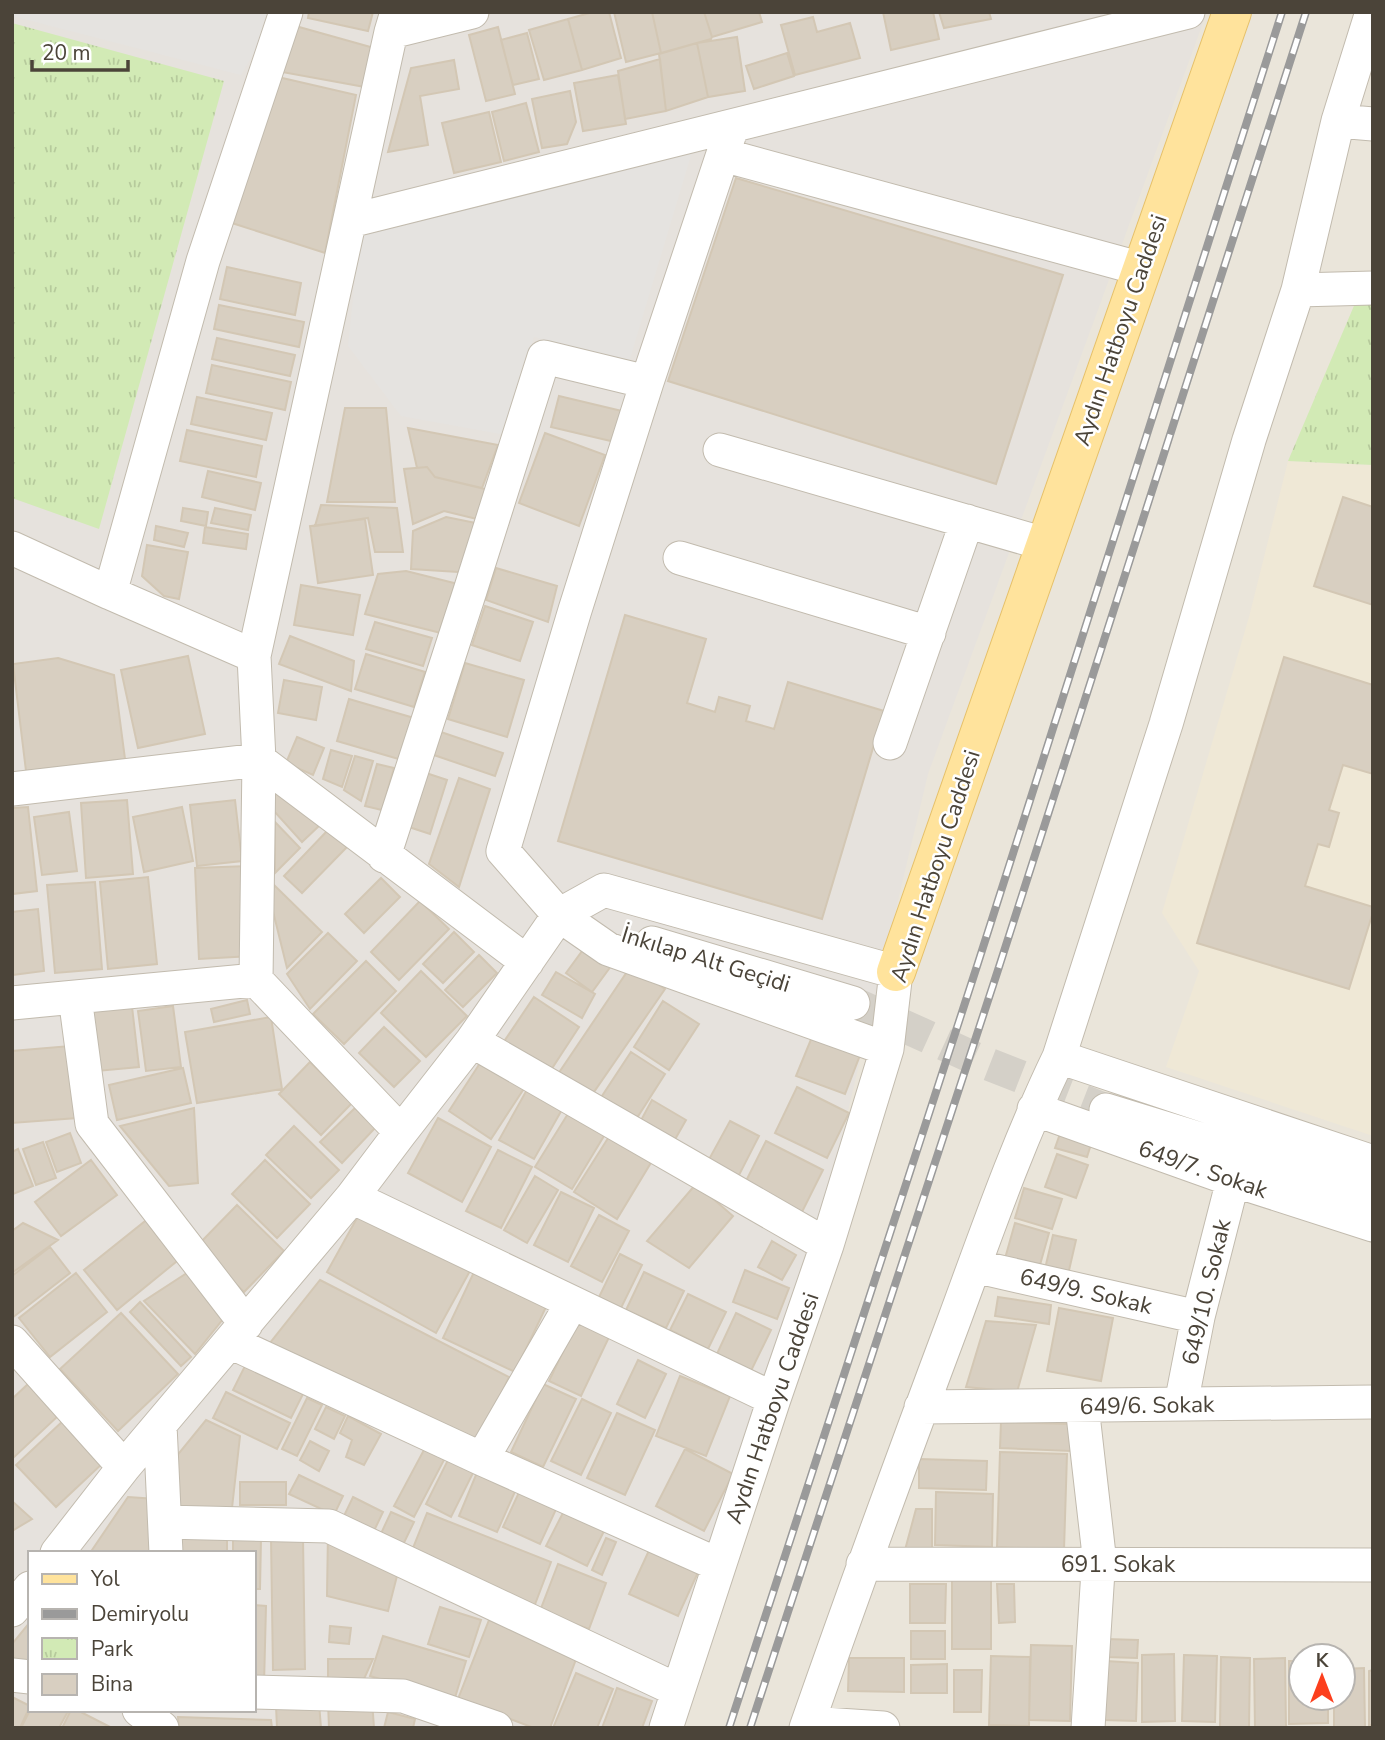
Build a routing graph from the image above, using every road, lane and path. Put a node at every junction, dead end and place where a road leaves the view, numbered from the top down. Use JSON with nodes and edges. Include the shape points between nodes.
{"nodes":[{"id":1,"x":286,"y":12,"type":"edge"},
{"id":2,"x":472,"y":12,"type":"edge"},
{"id":3,"x":1188,"y":12,"type":"edge"},
{"id":4,"x":1232,"y":12,"type":"edge"},
{"id":5,"x":1372,"y":12,"type":"edge"},
{"id":6,"x":394,"y":22,"type":"edge"},
{"id":7,"x":1338,"y":121,"type":"junction"},
{"id":8,"x":1373,"y":124,"type":"edge"},
{"id":9,"x":727,"y":141,"type":"junction"},
{"id":10,"x":350,"y":221,"type":"junction"},
{"id":11,"x":1142,"y":269,"type":"junction"},
{"id":12,"x":1373,"y":288,"type":"edge"},
{"id":13,"x":1298,"y":290,"type":"junction"},
{"id":14,"x":647,"y":382,"type":"junction"},
{"id":15,"x":720,"y":450,"type":"dead end"},
{"id":16,"x":967,"y":522,"type":"junction"},
{"id":17,"x":1045,"y":544,"type":"junction"},
{"id":18,"x":12,"y":548,"type":"edge"},
{"id":19,"x":680,"y":558,"type":"dead end"},
{"id":20,"x":110,"y":593,"type":"junction"},
{"id":21,"x":929,"y":633,"type":"junction"},
{"id":22,"x":254,"y":656,"type":"junction"},
{"id":23,"x":890,"y":743,"type":"dead end"},
{"id":24,"x":259,"y":760,"type":"junction"},
{"id":25,"x":12,"y":789,"type":"edge"},
{"id":26,"x":384,"y":856,"type":"junction"},
{"id":27,"x":559,"y":915,"type":"junction"},
{"id":28,"x":527,"y":962,"type":"junction"},
{"id":29,"x":896,"y":972,"type":"junction"},
{"id":30,"x":256,"y":980,"type":"junction"},
{"id":31,"x":75,"y":997,"type":"junction"},
{"id":32,"x":12,"y":1003,"type":"edge"},
{"id":33,"x":853,"y":1003,"type":"tunnel mouth"},
{"id":34,"x":472,"y":1041,"type":"junction"},
{"id":35,"x":887,"y":1049,"type":"junction"},
{"id":36,"x":1059,"y":1057,"type":"junction"},
{"id":37,"x":1034,"y":1109,"type":"junction"},
{"id":38,"x":1106,"y":1110,"type":"tunnel mouth"},
{"id":39,"x":401,"y":1132,"type":"junction"},
{"id":40,"x":1373,"y":1162,"type":"edge"},
{"id":41,"x":1233,"y":1180,"type":"junction"},
{"id":42,"x":1373,"y":1192,"type":"edge"},
{"id":43,"x":352,"y":1197,"type":"junction"},
{"id":44,"x":1373,"y":1225,"type":"edge"},
{"id":45,"x":827,"y":1245,"type":"junction"},
{"id":46,"x":974,"y":1266,"type":"junction"},
{"id":47,"x":572,"y":1303,"type":"junction"},
{"id":48,"x":1198,"y":1317,"type":"junction"},
{"id":49,"x":238,"y":1333,"type":"junction"},
{"id":50,"x":12,"y":1342,"type":"edge"},
{"id":51,"x":774,"y":1399,"type":"junction"},
{"id":52,"x":1373,"y":1402,"type":"edge"},
{"id":53,"x":1181,"y":1404,"type":"junction"},
{"id":54,"x":1082,"y":1406,"type":"junction"},
{"id":55,"x":921,"y":1407,"type":"junction"},
{"id":56,"x":160,"y":1425,"type":"junction"},
{"id":57,"x":482,"y":1459,"type":"junction"},
{"id":58,"x":124,"y":1468,"type":"junction"},
{"id":59,"x":166,"y":1538,"type":"edge"},
{"id":60,"x":59,"y":1551,"type":"edge"},
{"id":61,"x":863,"y":1564,"type":"junction"},
{"id":62,"x":1098,"y":1564,"type":"junction"},
{"id":63,"x":719,"y":1565,"type":"junction"},
{"id":64,"x":1373,"y":1565,"type":"edge"},
{"id":65,"x":28,"y":1590,"type":"edge"},
{"id":66,"x":12,"y":1610,"type":"edge"},
{"id":67,"x":677,"y":1690,"type":"junction"},
{"id":68,"x":256,"y":1692,"type":"edge"},
{"id":69,"x":141,"y":1712,"type":"edge"},
{"id":70,"x":807,"y":1726,"type":"edge"},
{"id":71,"x":162,"y":1728,"type":"edge"},
{"id":72,"x":496,"y":1728,"type":"edge"},
{"id":73,"x":666,"y":1728,"type":"edge"},
{"id":74,"x":883,"y":1728,"type":"edge"},
{"id":75,"x":1088,"y":1728,"type":"edge"}],
"edges":[{"from":1,"to":20,"type":"street","via":[[203,261]]},
{"from":2,"to":6,"type":"street"},
{"from":3,"to":9,"type":"street"},
{"from":4,"to":11,"type":"main road","name":"Aydın Hatboyu Caddesi"},
{"from":5,"to":7,"type":"street"},
{"from":6,"to":10,"type":"street"},
{"from":7,"to":8,"type":"street"},
{"from":7,"to":13,"type":"street"},
{"from":9,"to":10,"type":"street"},
{"from":9,"to":11,"type":"street"},
{"from":9,"to":14,"type":"street"},
{"from":10,"to":22,"type":"street"},
{"from":11,"to":17,"type":"main road","name":"Aydın Hatboyu Caddesi"},
{"from":12,"to":13,"type":"street"},
{"from":13,"to":36,"type":"street"},
{"from":14,"to":26,"type":"street","via":[[544,357]]},
{"from":14,"to":27,"type":"street","via":[[503,851]]},
{"from":15,"to":16,"type":"street"},
{"from":16,"to":17,"type":"street"},
{"from":16,"to":21,"type":"street"},
{"from":17,"to":29,"type":"main road","name":"Aydın Hatboyu Caddesi"},
{"from":18,"to":20,"type":"street"},
{"from":19,"to":21,"type":"street"},
{"from":20,"to":22,"type":"street"},
{"from":21,"to":23,"type":"street"},
{"from":22,"to":24,"type":"street"},
{"from":24,"to":25,"type":"street"},
{"from":24,"to":26,"type":"street"},
{"from":24,"to":30,"type":"street"},
{"from":26,"to":28,"type":"street"},
{"from":27,"to":28,"type":"street"},
{"from":27,"to":29,"type":"street","via":[[604,890]]},
{"from":27,"to":33,"type":"street","name":"İnkılap Alt Geçidi"},
{"from":27,"to":35,"type":"street","via":[[608,949]]},
{"from":28,"to":34,"type":"street"},
{"from":29,"to":35,"type":"street","name":"Aydın Hatboyu Caddesi"},
{"from":30,"to":31,"type":"street"},
{"from":30,"to":39,"type":"street"},
{"from":31,"to":32,"type":"street"},
{"from":31,"to":49,"type":"street","via":[[92,1124]]},
{"from":34,"to":39,"type":"street"},
{"from":34,"to":45,"type":"street"},
{"from":35,"to":45,"type":"street","name":"Aydın Hatboyu Caddesi"},
{"from":36,"to":37,"type":"street"},
{"from":36,"to":40,"type":"street"},
{"from":37,"to":41,"type":"street","name":"649/7. Sokak"},
{"from":37,"to":46,"type":"street"},
{"from":38,"to":42,"type":"street"},
{"from":39,"to":43,"type":"street"},
{"from":41,"to":44,"type":"street","name":"649/7. Sokak"},
{"from":41,"to":48,"type":"street","name":"649/10. Sokak"},
{"from":43,"to":47,"type":"street"},
{"from":43,"to":49,"type":"street"},
{"from":45,"to":51,"type":"street","name":"Aydın Hatboyu Caddesi"},
{"from":46,"to":48,"type":"street","name":"649/9. Sokak"},
{"from":46,"to":55,"type":"street"},
{"from":47,"to":51,"type":"street"},
{"from":47,"to":57,"type":"street"},
{"from":48,"to":53,"type":"street","name":"649/10. Sokak"},
{"from":49,"to":56,"type":"street"},
{"from":49,"to":57,"type":"street"},
{"from":50,"to":58,"type":"street"},
{"from":51,"to":63,"type":"street","name":"Aydın Hatboyu Caddesi"},
{"from":52,"to":53,"type":"street","name":"649/6. Sokak"},
{"from":53,"to":54,"type":"street","name":"649/6. Sokak"},
{"from":54,"to":55,"type":"street","name":"649/6. Sokak"},
{"from":54,"to":62,"type":"street"},
{"from":55,"to":61,"type":"street"},
{"from":56,"to":58,"type":"street"},
{"from":56,"to":59,"type":"street"},
{"from":57,"to":63,"type":"street"},
{"from":58,"to":60,"type":"street"},
{"from":59,"to":67,"type":"street","via":[[329,1526]]},
{"from":61,"to":62,"type":"street","name":"691. Sokak"},
{"from":61,"to":70,"type":"street"},
{"from":62,"to":64,"type":"street","name":"691. Sokak"},
{"from":62,"to":75,"type":"street"},
{"from":63,"to":67,"type":"street","name":"Aydın Hatboyu Caddesi"},
{"from":65,"to":66,"type":"street"},
{"from":67,"to":73,"type":"street","name":"Aydın Hatboyu Caddesi"},
{"from":68,"to":72,"type":"street","via":[[403,1696]]},
{"from":69,"to":71,"type":"street"},
{"from":70,"to":74,"type":"street"}]}
